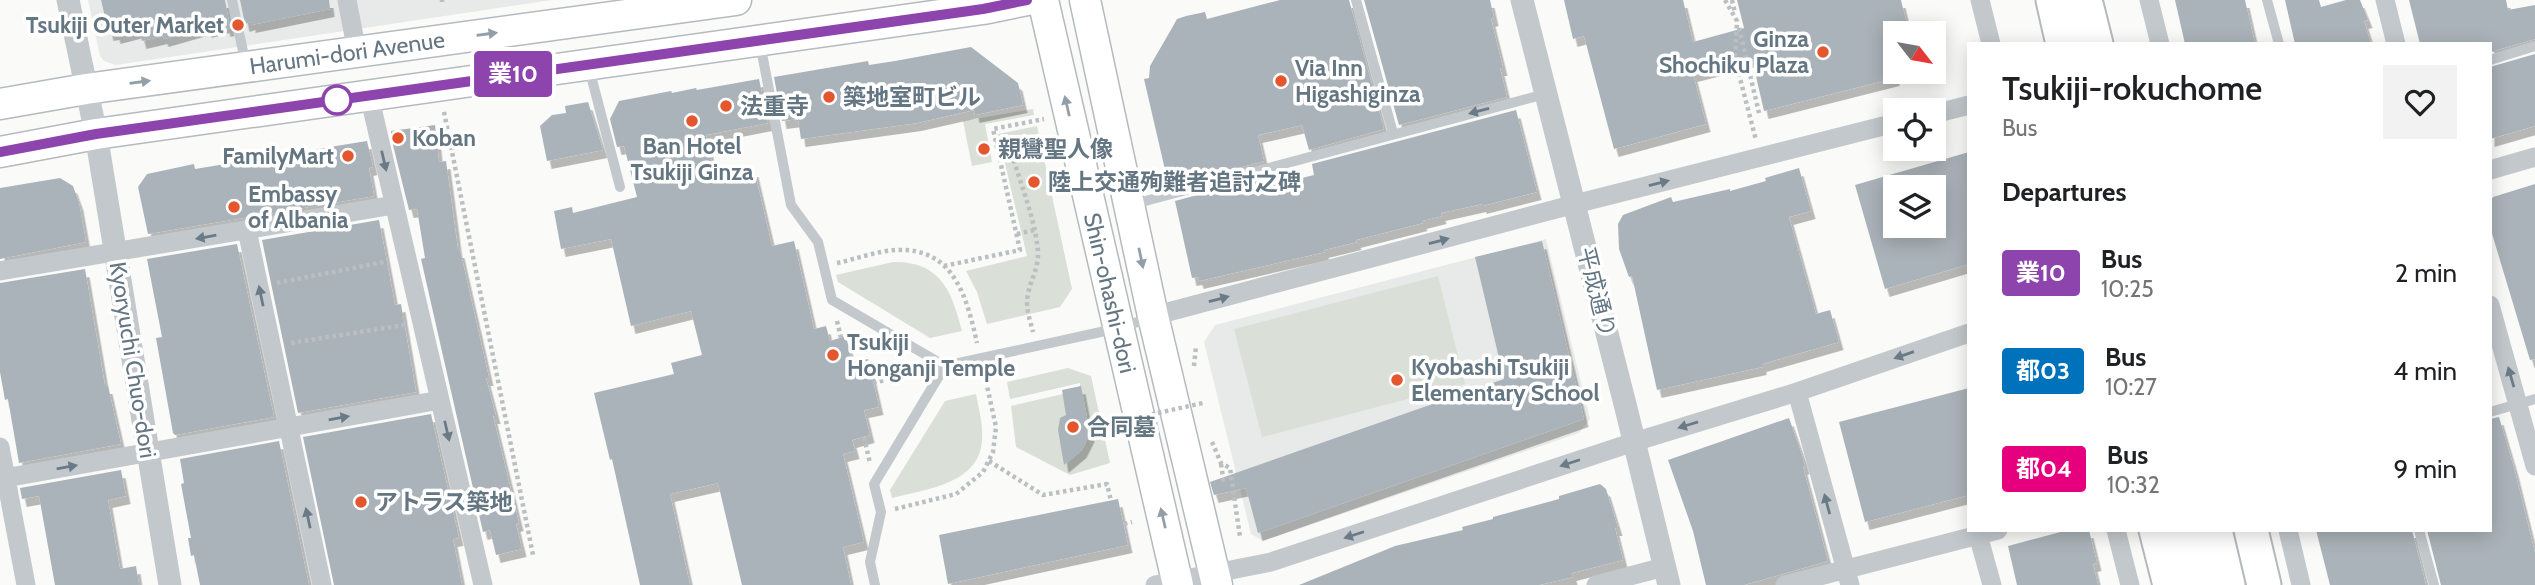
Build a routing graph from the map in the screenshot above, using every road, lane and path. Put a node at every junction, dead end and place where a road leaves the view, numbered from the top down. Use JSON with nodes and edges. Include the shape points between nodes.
{"nodes":[{"id":1,"x":68,"y":0,"type":"edge"},
{"id":2,"x":232,"y":0,"type":"edge"},
{"id":3,"x":347,"y":0,"type":"edge"},
{"id":4,"x":736,"y":0,"type":"edge"},
{"id":5,"x":1027,"y":0,"type":"edge"},
{"id":6,"x":1043,"y":0,"type":"edge"},
{"id":7,"x":1085,"y":0,"type":"edge"},
{"id":8,"x":1356,"y":0,"type":"edge"},
{"id":9,"x":1522,"y":0,"type":"edge"},
{"id":10,"x":1725,"y":0,"type":"edge"},
{"id":11,"x":1732,"y":0,"type":"edge"},
{"id":12,"x":1980,"y":0,"type":"edge"},
{"id":13,"x":2053,"y":0,"type":"edge"},
{"id":14,"x":2085,"y":0,"type":"edge"},
{"id":15,"x":2148,"y":0,"type":"edge"},
{"id":16,"x":2267,"y":0,"type":"edge"},
{"id":17,"x":2385,"y":0,"type":"edge"},
{"id":18,"x":592,"y":10,"type":"edge"},
{"id":19,"x":1737,"y":21,"type":"junction"},
{"id":20,"x":759,"y":40,"type":"junction"},
{"id":21,"x":1990,"y":42,"type":"edge"},
{"id":22,"x":2063,"y":42,"type":"edge"},
{"id":23,"x":2096,"y":42,"type":"edge"},
{"id":24,"x":2159,"y":42,"type":"edge"},
{"id":25,"x":2278,"y":42,"type":"edge"},
{"id":26,"x":2396,"y":42,"type":"edge"},
{"id":27,"x":2535,"y":47,"type":"edge"},
{"id":28,"x":357,"y":52,"type":"junction"},
{"id":29,"x":2492,"y":59,"type":"edge"},
{"id":30,"x":588,"y":64,"type":"junction"},
{"id":31,"x":246,"y":67,"type":"junction"},
{"id":32,"x":86,"y":89,"type":"junction"},
{"id":33,"x":1546,"y":94,"type":"junction"},
{"id":34,"x":369,"y":95,"type":"junction"},
{"id":35,"x":0,"y":104,"type":"edge"},
{"id":36,"x":1967,"y":106,"type":"edge"},
{"id":37,"x":1946,"y":111,"type":"edge"},
{"id":38,"x":444,"y":112,"type":"dead end"},
{"id":39,"x":1759,"y":113,"type":"dead end"},
{"id":40,"x":1044,"y":119,"type":"dead end"},
{"id":41,"x":1883,"y":126,"type":"edge"},
{"id":42,"x":1393,"y":133,"type":"junction"},
{"id":43,"x":96,"y":134,"type":"junction"},
{"id":44,"x":995,"y":141,"type":"junction"},
{"id":45,"x":1756,"y":142,"type":"dead end"},
{"id":46,"x":0,"y":152,"type":"edge"},
{"id":47,"x":2535,"y":157,"type":"edge"},
{"id":48,"x":2492,"y":169,"type":"edge"},
{"id":49,"x":620,"y":187,"type":"dead end"},
{"id":50,"x":1575,"y":204,"type":"junction"},
{"id":51,"x":394,"y":205,"type":"junction"},
{"id":52,"x":1130,"y":205,"type":"junction"},
{"id":53,"x":247,"y":230,"type":"junction"},
{"id":54,"x":1034,"y":230,"type":"junction"},
{"id":55,"x":1017,"y":234,"type":"junction"},
{"id":56,"x":115,"y":252,"type":"junction"},
{"id":57,"x":407,"y":257,"type":"junction"},
{"id":58,"x":944,"y":266,"type":"dead end"},
{"id":59,"x":0,"y":271,"type":"edge"},
{"id":60,"x":259,"y":287,"type":"junction"},
{"id":61,"x":2492,"y":310,"type":"edge"},
{"id":62,"x":1153,"y":316,"type":"junction"},
{"id":63,"x":422,"y":323,"type":"junction"},
{"id":64,"x":1119,"y":328,"type":"junction"},
{"id":65,"x":1967,"y":334,"type":"edge"},
{"id":66,"x":272,"y":346,"type":"junction"},
{"id":67,"x":1036,"y":346,"type":"junction"},
{"id":68,"x":1195,"y":346,"type":"dead end"},
{"id":69,"x":1193,"y":361,"type":"dead end"},
{"id":70,"x":946,"y":366,"type":"junction"},
{"id":71,"x":904,"y":376,"type":"dead end"},
{"id":72,"x":873,"y":383,"type":"dead end"},
{"id":73,"x":1797,"y":392,"type":"junction"},
{"id":74,"x":440,"y":400,"type":"junction"},
{"id":75,"x":2527,"y":401,"type":"edge"},
{"id":76,"x":1203,"y":403,"type":"dead end"},
{"id":77,"x":2492,"y":411,"type":"edge"},
{"id":78,"x":1117,"y":422,"type":"dead end"},
{"id":79,"x":289,"y":427,"type":"junction"},
{"id":80,"x":1634,"y":442,"type":"junction"},
{"id":81,"x":1212,"y":443,"type":"dead end"},
{"id":82,"x":0,"y":447,"type":"edge"},
{"id":83,"x":148,"y":452,"type":"junction"},
{"id":84,"x":989,"y":461,"type":"dead end"},
{"id":85,"x":1221,"y":463,"type":"junction"},
{"id":86,"x":2535,"y":466,"type":"edge"},
{"id":87,"x":3,"y":478,"type":"edge"},
{"id":88,"x":1224,"y":484,"type":"dead end"},
{"id":89,"x":1111,"y":501,"type":"dead end"},
{"id":90,"x":1132,"y":522,"type":"dead end"},
{"id":91,"x":1124,"y":524,"type":"dead end"},
{"id":92,"x":1990,"y":532,"type":"edge"},
{"id":93,"x":2117,"y":532,"type":"edge"},
{"id":94,"x":2157,"y":532,"type":"edge"},
{"id":95,"x":2177,"y":532,"type":"edge"},
{"id":96,"x":2187,"y":532,"type":"edge"},
{"id":97,"x":2215,"y":532,"type":"edge"},
{"id":98,"x":2251,"y":532,"type":"edge"},
{"id":99,"x":2288,"y":532,"type":"edge"},
{"id":100,"x":2420,"y":532,"type":"edge"},
{"id":101,"x":1979,"y":535,"type":"junction"},
{"id":102,"x":1240,"y":537,"type":"dead end"},
{"id":103,"x":533,"y":555,"type":"dead end"},
{"id":104,"x":1667,"y":576,"type":"edge"},
{"id":105,"x":1847,"y":577,"type":"edge"},
{"id":106,"x":1215,"y":579,"type":"edge"},
{"id":107,"x":1170,"y":584,"type":"edge"},
{"id":108,"x":26,"y":585,"type":"edge"},
{"id":109,"x":170,"y":585,"type":"edge"},
{"id":110,"x":322,"y":585,"type":"edge"},
{"id":111,"x":483,"y":585,"type":"edge"},
{"id":112,"x":875,"y":585,"type":"edge"},
{"id":113,"x":1596,"y":585,"type":"edge"},
{"id":114,"x":1785,"y":585,"type":"edge"},
{"id":115,"x":1992,"y":585,"type":"edge"},
{"id":116,"x":2130,"y":585,"type":"edge"},
{"id":117,"x":2170,"y":585,"type":"edge"},
{"id":118,"x":2186,"y":585,"type":"edge"},
{"id":119,"x":2200,"y":585,"type":"edge"},
{"id":120,"x":2228,"y":585,"type":"edge"},
{"id":121,"x":2264,"y":585,"type":"edge"},
{"id":122,"x":2301,"y":585,"type":"edge"},
{"id":123,"x":2434,"y":585,"type":"edge"}],
"edges":[{"from":1,"to":32,"type":"street","name":"Kyoryuchi Chuo-dori"},
{"from":2,"to":31,"type":"lane"},
{"from":3,"to":28,"type":"street"},
{"from":4,"to":18,"type":"main road","name":"Harumi-dori Avenue"},
{"from":5,"to":20,"type":"main road","name":"Harumi-dori Avenue"},
{"from":64,"to":6,"type":"main road","name":"Shin-ohashi-dori","one_way":true},
{"from":7,"to":52,"type":"main road","name":"Shin-ohashi-dori"},
{"from":8,"to":42,"type":"lane"},
{"from":9,"to":33,"type":"street","name":"平成通り"},
{"from":10,"to":19,"type":"path"},
{"from":11,"to":19,"type":"path"},
{"from":12,"to":21,"type":"street"},
{"from":13,"to":22,"type":"highway"},
{"from":14,"to":23,"type":"highway"},
{"from":15,"to":24,"type":"street"},
{"from":16,"to":25,"type":"lane"},
{"from":17,"to":26,"type":"street"},
{"from":28,"to":18,"type":"main road","name":"Harumi-dori Avenue","one_way":true},
{"from":19,"to":39,"type":"path"},
{"from":19,"to":45,"type":"path","via":[[1735,59]]},
{"from":20,"to":30,"type":"main road","name":"Harumi-dori Avenue"},
{"from":20,"to":70,"type":"lane","via":[[791,205],[818,242],[832,300]]},
{"from":27,"to":29,"type":"lane"},
{"from":28,"to":31,"type":"main road","name":"Harumi-dori Avenue"},
{"from":30,"to":34,"type":"main road","name":"Harumi-dori Avenue"},
{"from":30,"to":49,"type":"lane"},
{"from":32,"to":31,"type":"main road","name":"Harumi-dori Avenue","one_way":true},
{"from":32,"to":35,"type":"main road","name":"Harumi-dori Avenue"},
{"from":32,"to":43,"type":"street","name":"Kyoryuchi Chuo-dori"},
{"from":33,"to":42,"type":"lane","one_way":true},
{"from":33,"to":50,"type":"street","name":"平成通り"},
{"from":34,"to":43,"type":"main road","name":"Harumi-dori Avenue"},
{"from":34,"to":51,"type":"street","one_way":true},
{"from":36,"to":37,"type":"street"},
{"from":38,"to":103,"type":"path"},
{"from":40,"to":44,"type":"path","via":[[993,129]]},
{"from":50,"to":41,"type":"street","one_way":true},
{"from":42,"to":52,"type":"lane"},
{"from":43,"to":46,"type":"main road","name":"Harumi-dori Avenue"},
{"from":43,"to":56,"type":"street","name":"Kyoryuchi Chuo-dori"},
{"from":44,"to":54,"type":"path","via":[[1008,139]]},
{"from":44,"to":55,"type":"path"},
{"from":47,"to":48,"type":"street"},
{"from":62,"to":50,"type":"street","one_way":true},
{"from":50,"to":80,"type":"street","name":"平成通り"},
{"from":51,"to":53,"type":"street"},
{"from":51,"to":57,"type":"street"},
{"from":52,"to":62,"type":"main road","name":"Shin-ohashi-dori","one_way":true},
{"from":53,"to":56,"type":"street","one_way":true},
{"from":53,"to":60,"type":"street"},
{"from":54,"to":55,"type":"path"},
{"from":54,"to":67,"type":"path","via":[[1038,263],[1027,301]]},
{"from":55,"to":58,"type":"path","via":[[1020,250]]},
{"from":56,"to":59,"type":"street"},
{"from":56,"to":83,"type":"street","name":"Kyoryuchi Chuo-dori"},
{"from":57,"to":60,"type":"path"},
{"from":57,"to":63,"type":"street"},
{"from":66,"to":60,"type":"street","one_way":true},
{"from":75,"to":61,"type":"street","one_way":true},
{"from":62,"to":64,"type":"lane"},
{"from":62,"to":106,"type":"main road","name":"Shin-ohashi-dori"},
{"from":63,"to":66,"type":"path"},
{"from":63,"to":74,"type":"street"},
{"from":64,"to":67,"type":"lane"},
{"from":107,"to":64,"type":"main road","name":"Shin-ohashi-dori","one_way":true},
{"from":65,"to":73,"type":"street","one_way":true},
{"from":66,"to":79,"type":"street"},
{"from":67,"to":70,"type":"lane"},
{"from":68,"to":69,"type":"path"},
{"from":70,"to":112,"type":"lane","via":[[874,484],[881,512],[870,562]]},
{"from":71,"to":72,"type":"path"},
{"from":73,"to":80,"type":"street","one_way":true},
{"from":105,"to":73,"type":"street","one_way":true},
{"from":79,"to":74,"type":"street","one_way":true},
{"from":74,"to":111,"type":"street","one_way":true},
{"from":75,"to":77,"type":"lane"},
{"from":75,"to":86,"type":"street"},
{"from":76,"to":78,"type":"path","bridge":true},
{"from":79,"to":83,"type":"street"},
{"from":110,"to":79,"type":"street","one_way":true},
{"from":80,"to":104,"type":"street","name":"平成通り"},
{"from":80,"to":106,"type":"street","one_way":true},
{"from":81,"to":85,"type":"path"},
{"from":82,"to":87,"type":"street"},
{"from":87,"to":83,"type":"street","one_way":true},
{"from":83,"to":109,"type":"street","name":"Kyoryuchi Chuo-dori"},
{"from":84,"to":89,"type":"path","via":[[1043,495],[1107,484]]},
{"from":85,"to":88,"type":"path"},
{"from":85,"to":102,"type":"path","via":[[1230,468]]},
{"from":87,"to":108,"type":"street"},
{"from":90,"to":91,"type":"path"},
{"from":92,"to":101,"type":"street"},
{"from":93,"to":116,"type":"street"},
{"from":94,"to":117,"type":"highway"},
{"from":95,"to":118,"type":"highway"},
{"from":96,"to":119,"type":"highway"},
{"from":97,"to":120,"type":"highway"},
{"from":98,"to":121,"type":"highway"},
{"from":99,"to":122,"type":"street"},
{"from":100,"to":123,"type":"lane"},
{"from":101,"to":105,"type":"street"},
{"from":101,"to":115,"type":"street"},
{"from":104,"to":113,"type":"street"},
{"from":105,"to":114,"type":"street"},
{"from":106,"to":107,"type":"street"}]}
